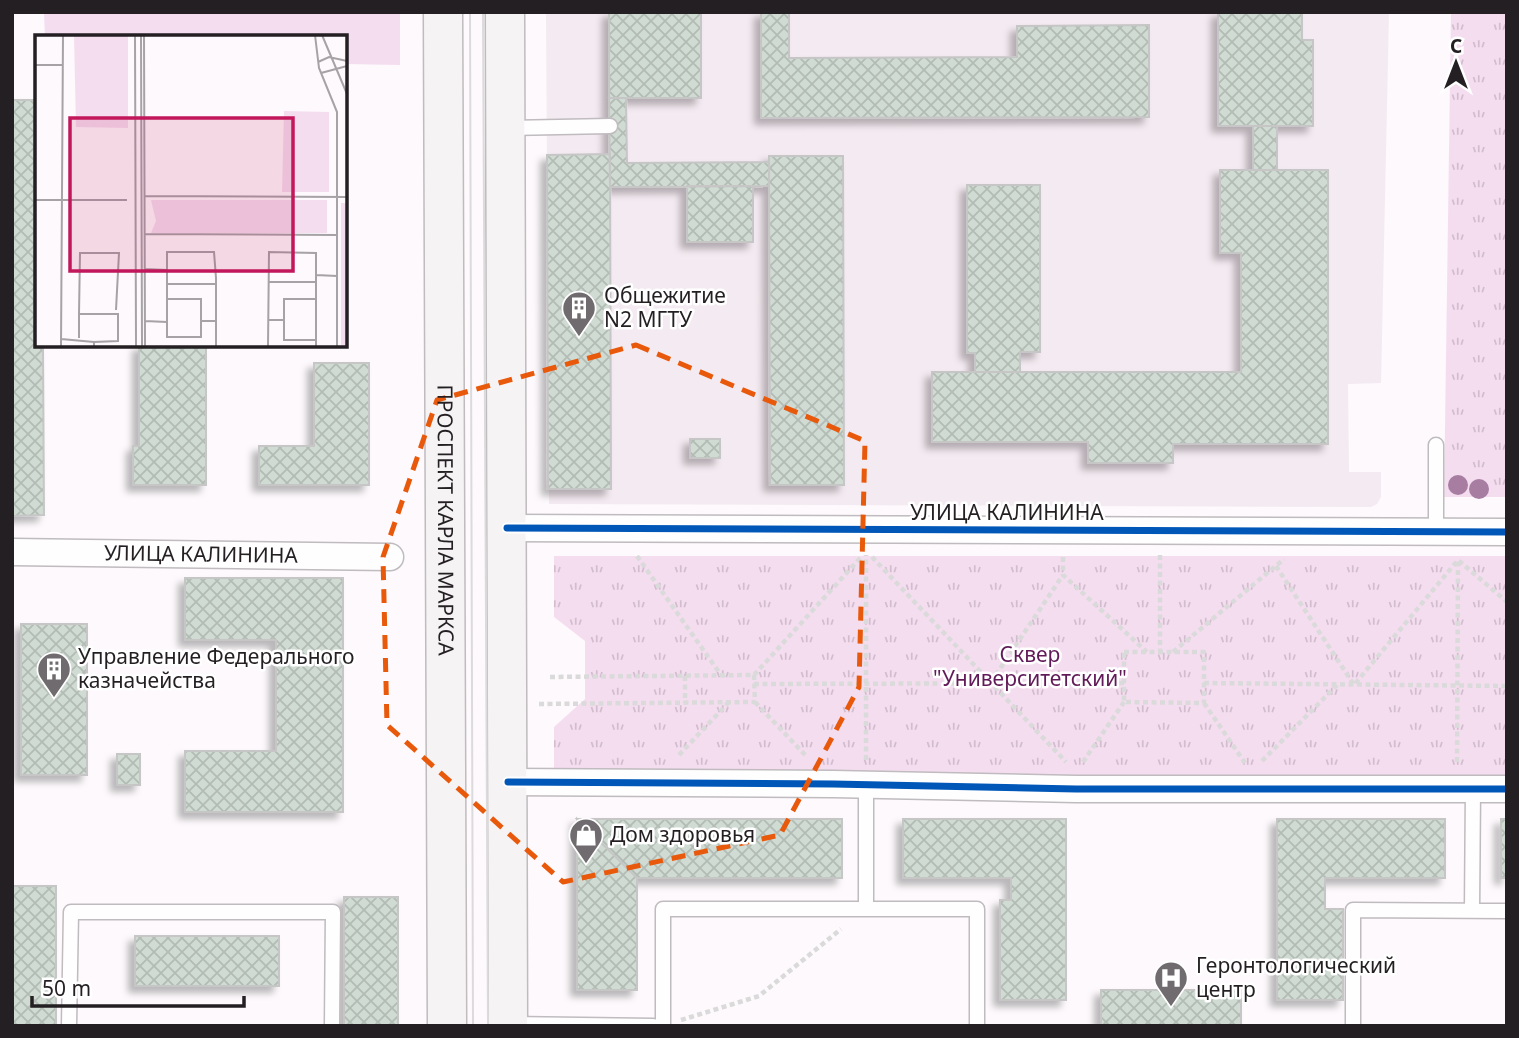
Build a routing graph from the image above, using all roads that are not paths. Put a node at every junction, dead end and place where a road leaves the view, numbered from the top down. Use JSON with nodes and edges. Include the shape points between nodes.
{"nodes":[{"id":1,"x":443,"y":12,"type":"edge"},
{"id":2,"x":505,"y":12,"type":"edge"},
{"id":3,"x":610,"y":126,"type":"dead end"},
{"id":4,"x":506,"y":128,"type":"junction"},
{"id":5,"x":1436,"y":445,"type":"dead end"},
{"id":6,"x":446,"y":528,"type":"junction"},
{"id":7,"x":507,"y":528,"type":"junction"},
{"id":8,"x":1436,"y":532,"type":"junction"},
{"id":9,"x":1507,"y":533,"type":"edge"},
{"id":10,"x":12,"y":552,"type":"edge"},
{"id":11,"x":390,"y":557,"type":"dead end"},
{"id":12,"x":508,"y":782,"type":"junction"},
{"id":13,"x":866,"y":785,"type":"junction"},
{"id":14,"x":1465,"y":788,"type":"junction"},
{"id":15,"x":1507,"y":789,"type":"edge"},
{"id":16,"x":866,"y":909,"type":"junction"},
{"id":17,"x":1472,"y":911,"type":"junction"},
{"id":18,"x":1507,"y":911,"type":"edge"},
{"id":19,"x":669,"y":1024,"type":"edge"},
{"id":20,"x":508,"y":1025,"type":"edge"},
{"id":21,"x":69,"y":1026,"type":"edge"},
{"id":22,"x":332,"y":1026,"type":"edge"},
{"id":23,"x":447,"y":1026,"type":"edge"},
{"id":24,"x":653,"y":1026,"type":"edge"},
{"id":25,"x":977,"y":1026,"type":"edge"},
{"id":26,"x":1353,"y":1026,"type":"edge"}],
"edges":[{"from":1,"to":6,"type":"main road","name":"ПРОСПЕКТ КАРЛА МАРКСА"},
{"from":2,"to":4,"type":"main road"},
{"from":3,"to":4,"type":"lane"},
{"from":4,"to":7,"type":"main road"},
{"from":5,"to":8,"type":"lane"},
{"from":6,"to":7,"type":"main road","name":"УЛИЦА КАЛИНИНА"},
{"from":6,"to":23,"type":"main road","name":"ПРОСПЕКТ КАРЛА МАРКСА"},
{"from":7,"to":8,"type":"street","name":"УЛИЦА КАЛИНИНА"},
{"from":7,"to":12,"type":"main road"},
{"from":8,"to":9,"type":"street","name":"УЛИЦА КАЛИНИНА"},
{"from":10,"to":11,"type":"street","name":"УЛИЦА КАЛИНИНА"},
{"from":12,"to":13,"type":"street"},
{"from":12,"to":20,"type":"main road"},
{"from":13,"to":14,"type":"street"},
{"from":13,"to":16,"type":"lane"},
{"from":14,"to":15,"type":"street"},
{"from":14,"to":17,"type":"lane"},
{"from":16,"to":19,"type":"lane","via":[[663,909]]},
{"from":16,"to":25,"type":"lane","via":[[977,909]]},
{"from":17,"to":18,"type":"lane"},
{"from":17,"to":26,"type":"lane","via":[[1353,910]]},
{"from":20,"to":24,"type":"lane"},
{"from":21,"to":22,"type":"lane","via":[[71,912],[333,912]]}]}
